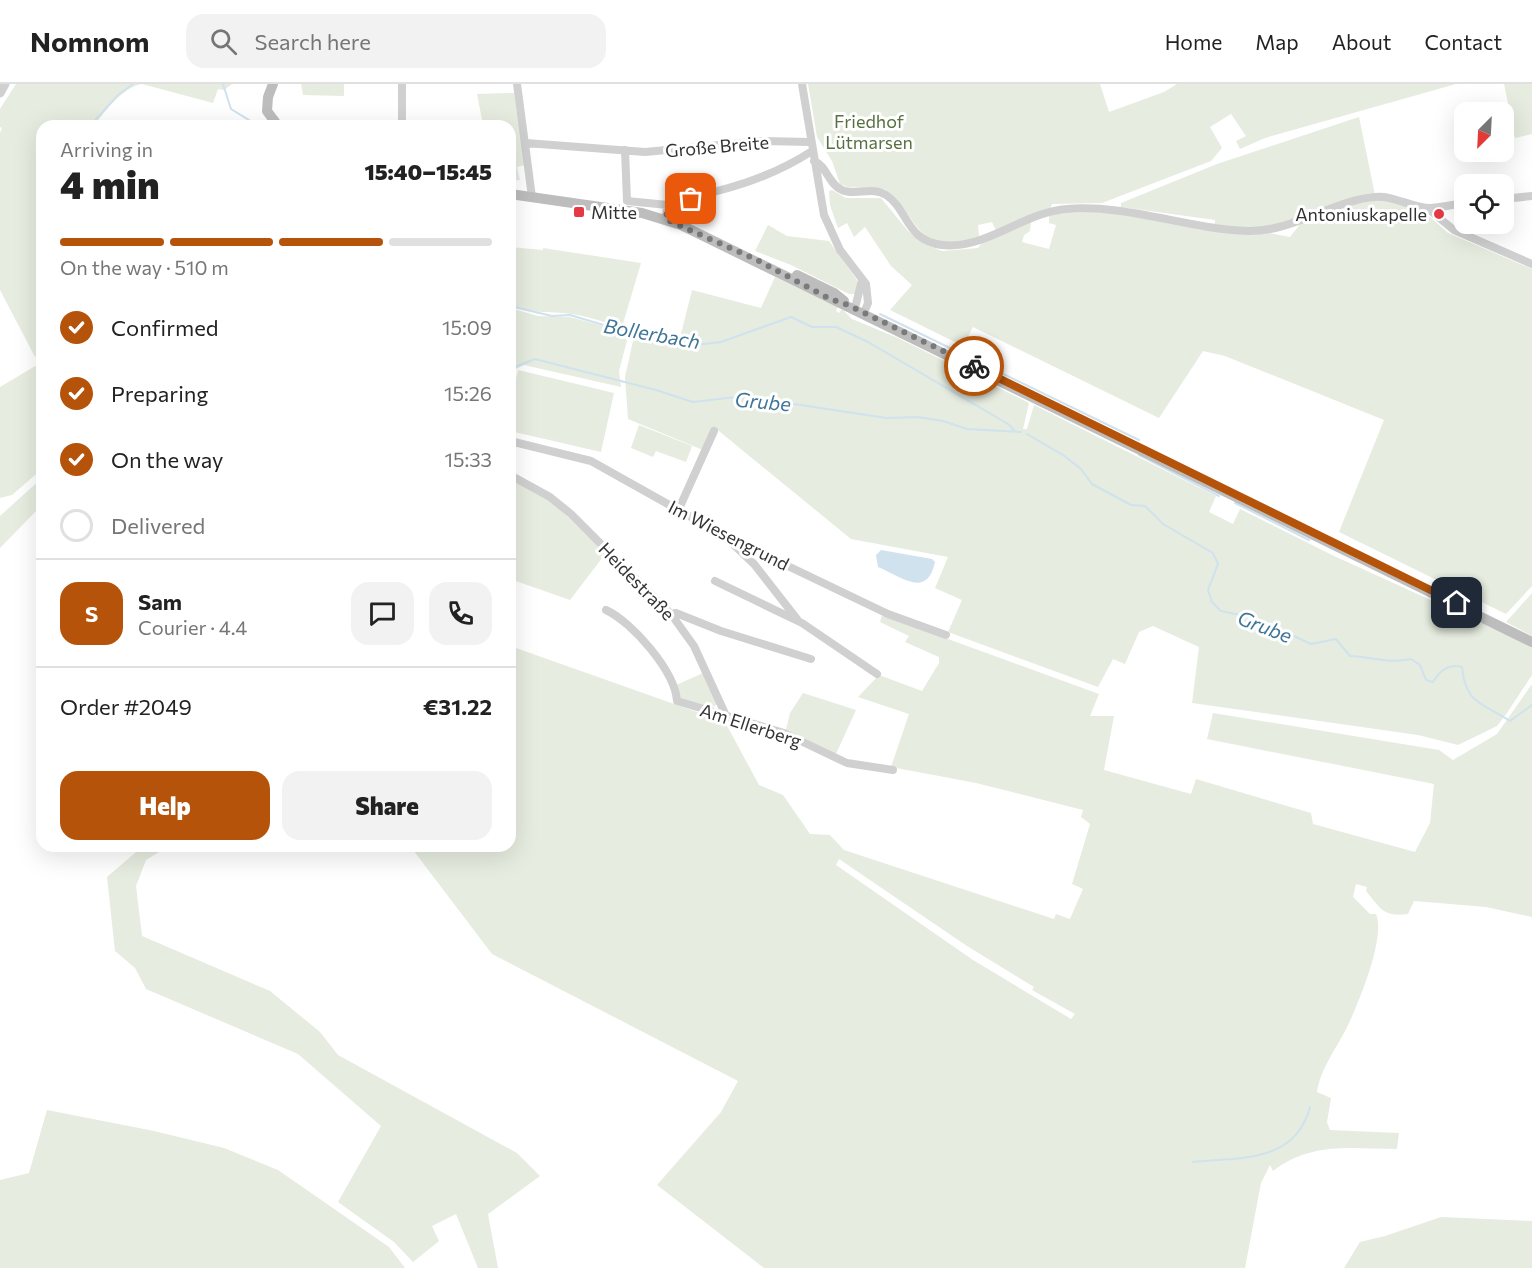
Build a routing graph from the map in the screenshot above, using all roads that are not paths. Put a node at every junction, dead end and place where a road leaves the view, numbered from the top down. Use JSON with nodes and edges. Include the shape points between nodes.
{"nodes":[{"id":1,"x":5,"y":84,"type":"edge"},
{"id":2,"x":274,"y":84,"type":"edge"},
{"id":3,"x":402,"y":84,"type":"edge"},
{"id":4,"x":517,"y":84,"type":"edge"},
{"id":5,"x":802,"y":84,"type":"edge"},
{"id":6,"x":0,"y":93,"type":"edge"},
{"id":7,"x":274,"y":120,"type":"edge"},
{"id":8,"x":402,"y":120,"type":"edge"},
{"id":9,"x":526,"y":143,"type":"junction"},
{"id":10,"x":811,"y":147,"type":"junction"},
{"id":11,"x":625,"y":150,"type":"junction"},
{"id":12,"x":814,"y":161,"type":"junction"},
{"id":13,"x":516,"y":195,"type":"edge"},
{"id":14,"x":1532,"y":196,"type":"edge"},
{"id":15,"x":532,"y":197,"type":"junction"},
{"id":16,"x":1514,"y":198,"type":"edge"},
{"id":17,"x":1454,"y":204,"type":"edge"},
{"id":18,"x":669,"y":205,"type":"junction"},
{"id":19,"x":1427,"y":208,"type":"junction"},
{"id":20,"x":665,"y":219,"type":"junction"},
{"id":21,"x":1532,"y":264,"type":"edge"},
{"id":22,"x":856,"y":308,"type":"junction"},
{"id":23,"x":714,"y":431,"type":"dead end"},
{"id":24,"x":516,"y":442,"type":"edge"},
{"id":25,"x":516,"y":478,"type":"edge"},
{"id":26,"x":678,"y":511,"type":"junction"},
{"id":27,"x":723,"y":535,"type":"junction"},
{"id":28,"x":715,"y":581,"type":"dead end"},
{"id":29,"x":606,"y":610,"type":"dead end"},
{"id":30,"x":671,"y":614,"type":"junction"},
{"id":31,"x":802,"y":623,"type":"junction"},
{"id":32,"x":946,"y":635,"type":"dead end"},
{"id":33,"x":1532,"y":642,"type":"edge"},
{"id":34,"x":812,"y":659,"type":"dead end"},
{"id":35,"x":877,"y":674,"type":"dead end"},
{"id":36,"x":727,"y":718,"type":"junction"},
{"id":37,"x":893,"y":770,"type":"dead end"}],
"edges":[{"from":1,"to":6,"type":"street"},
{"from":2,"to":7,"type":"main road","via":[[267,111]]},
{"from":3,"to":8,"type":"street"},
{"from":4,"to":9,"type":"street"},
{"from":5,"to":10,"type":"street"},
{"from":9,"to":11,"type":"street","name":"Große Breite"},
{"from":9,"to":15,"type":"street"},
{"from":10,"to":11,"type":"street","name":"Große Breite","via":[[763,141],[680,150]]},
{"from":10,"to":12,"type":"street"},
{"from":10,"to":18,"type":"street","via":[[765,177]]},
{"from":11,"to":18,"type":"street","via":[[627,201]]},
{"from":12,"to":19,"type":"street","via":[[842,190],[876,191],[888,196],[916,233],[942,245],[979,241],[1035,215],[1066,209],[1111,209],[1251,231],[1289,224],[1377,197]]},
{"from":12,"to":22,"type":"street","via":[[830,230],[868,291],[868,303]]},
{"from":13,"to":15,"type":"main road"},
{"from":14,"to":16,"type":"street"},
{"from":15,"to":20,"type":"main road"},
{"from":17,"to":19,"type":"street"},
{"from":18,"to":20,"type":"street"},
{"from":19,"to":21,"type":"street","via":[[1454,230]]},
{"from":20,"to":22,"type":"main road","via":[[796,274],[834,292]]},
{"from":22,"to":33,"type":"main road"},
{"from":23,"to":26,"type":"street"},
{"from":24,"to":26,"type":"street","name":"Im Wiesengrund","via":[[591,461]]},
{"from":25,"to":30,"type":"street","name":"Heidestraße","via":[[550,496],[571,514]]},
{"from":26,"to":27,"type":"street","name":"Im Wiesengrund"},
{"from":27,"to":31,"type":"street","via":[[754,564]]},
{"from":27,"to":32,"type":"street","name":"Im Wiesengrund","via":[[888,614]]},
{"from":28,"to":31,"type":"street"},
{"from":29,"to":36,"type":"street","name":"Am Ellerberg","via":[[621,617],[660,661],[677,701]]},
{"from":30,"to":34,"type":"street"},
{"from":30,"to":36,"type":"street","name":"Heidestraße","via":[[694,646]]},
{"from":31,"to":35,"type":"street"},
{"from":36,"to":37,"type":"street","name":"Am Ellerberg","via":[[783,733],[847,763]]}]}
